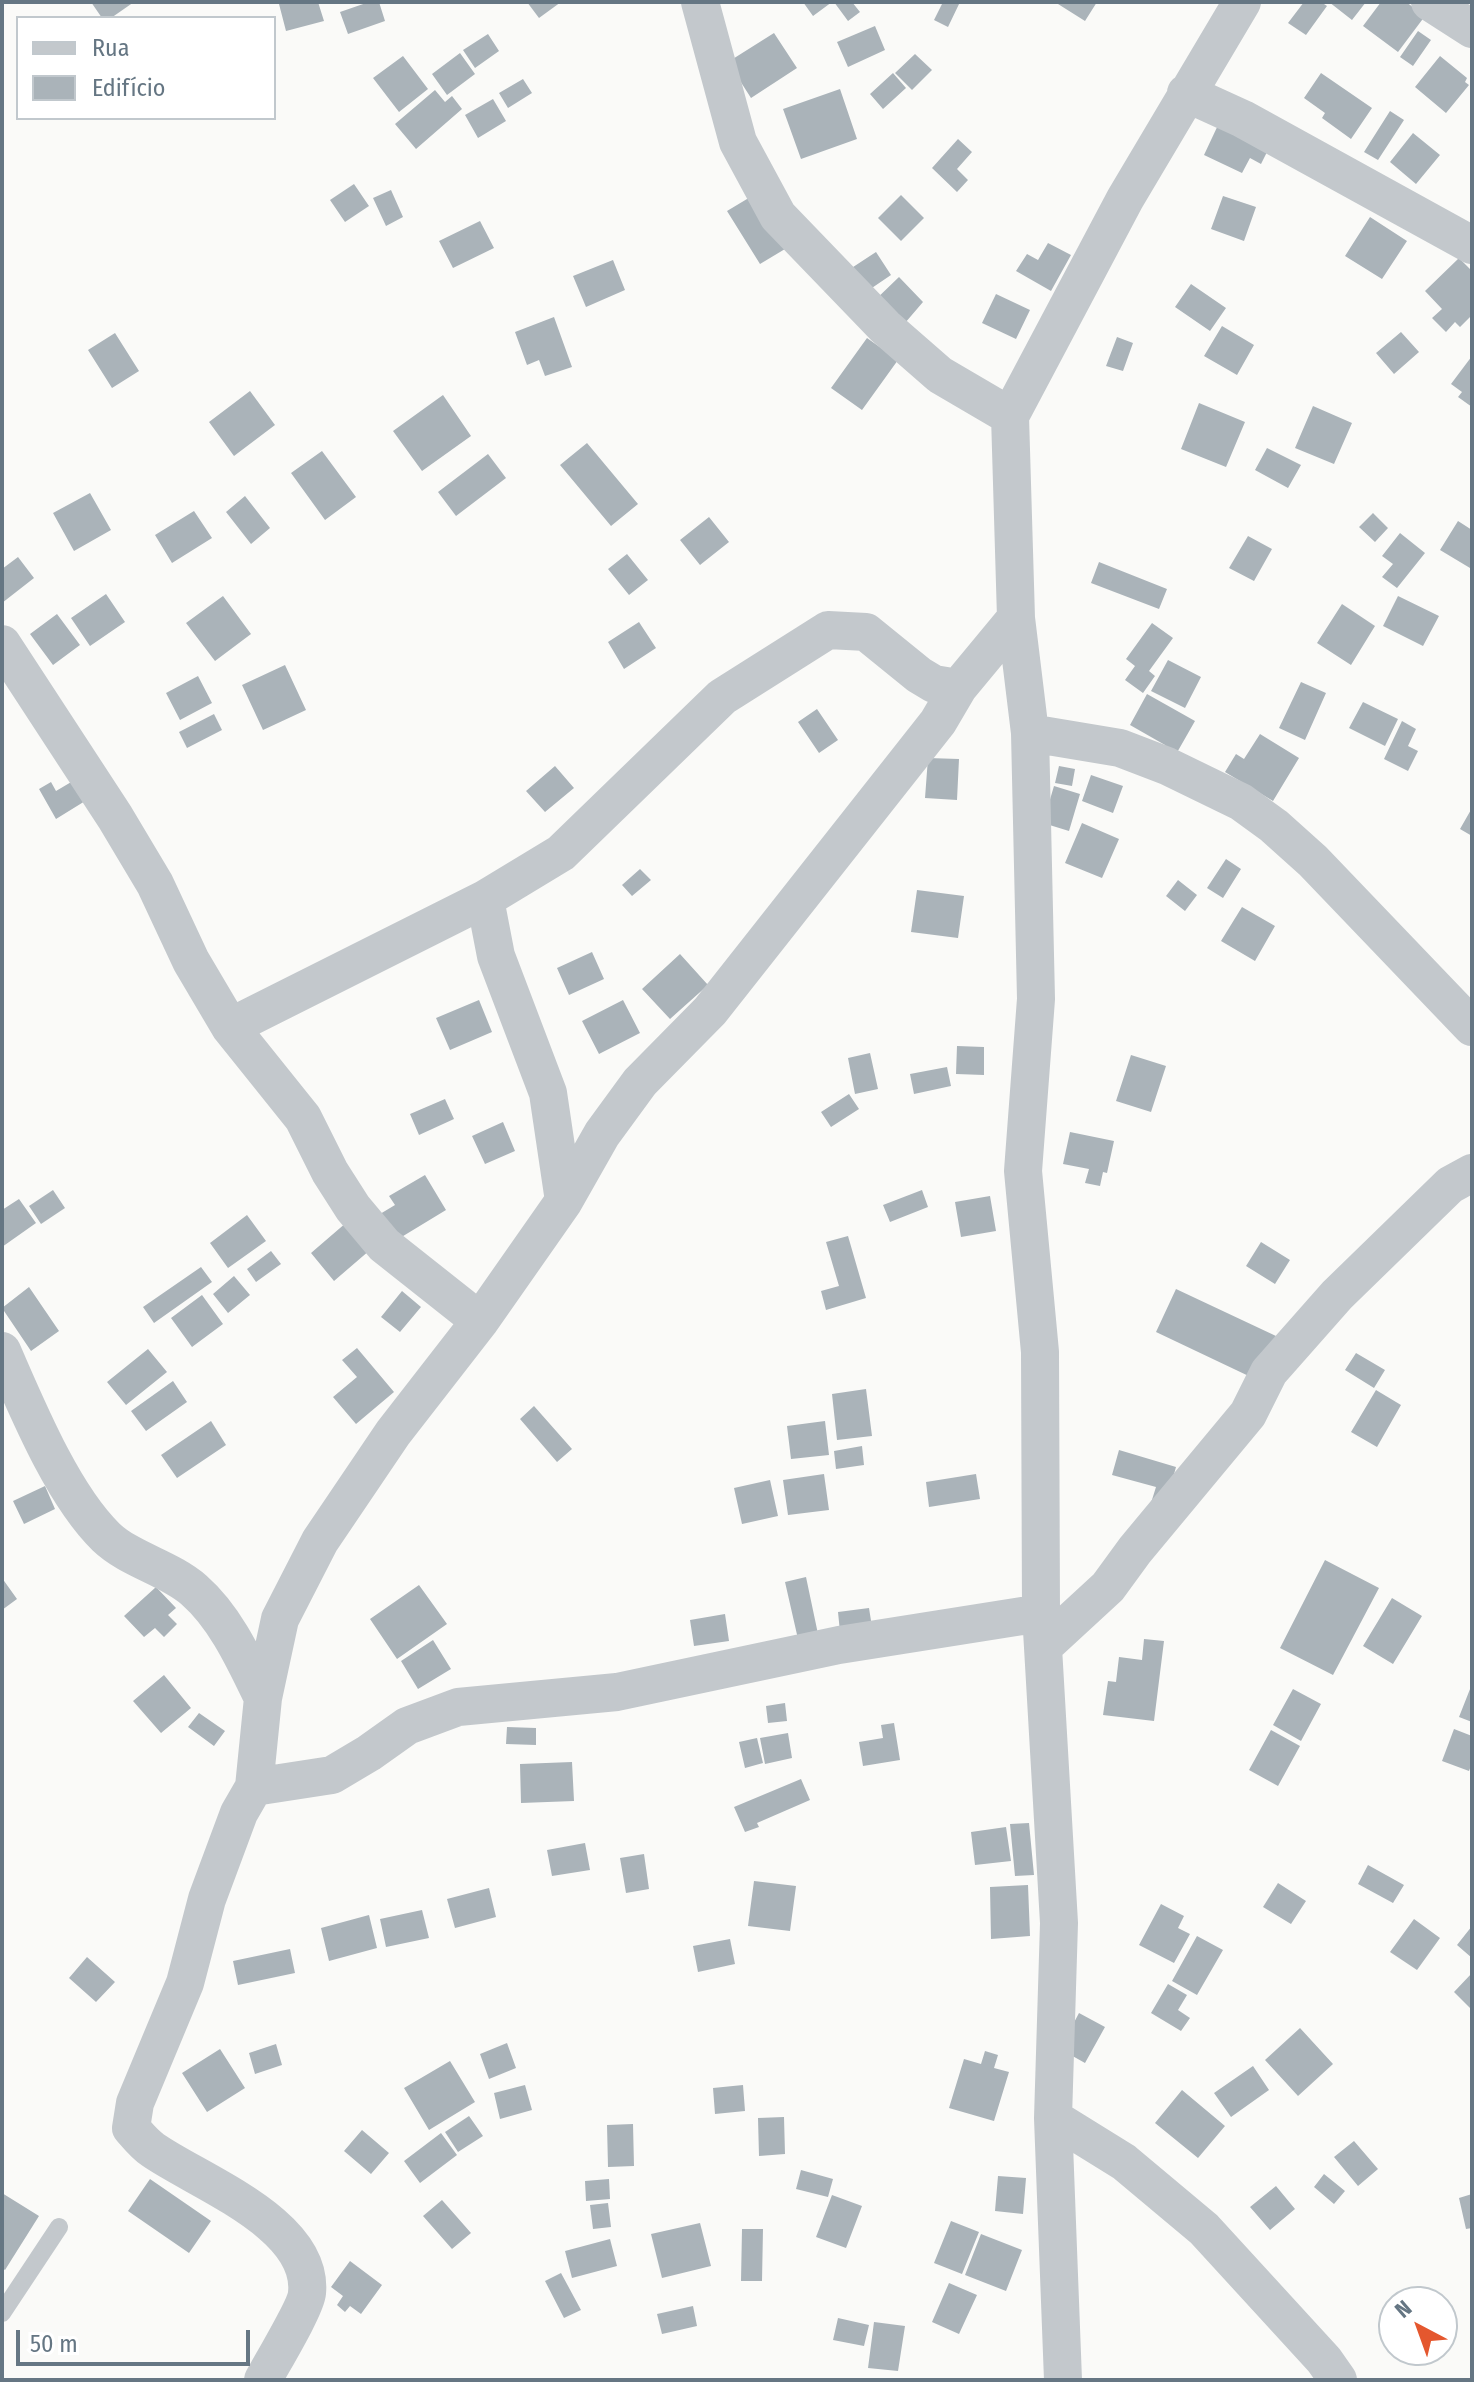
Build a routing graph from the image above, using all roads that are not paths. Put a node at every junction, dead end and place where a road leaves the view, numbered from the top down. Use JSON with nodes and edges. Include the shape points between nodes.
{"nodes":[{"id":1,"x":700,"y":2,"type":"edge"},
{"id":2,"x":1242,"y":2,"type":"edge"},
{"id":3,"x":1430,"y":2,"type":"edge"},
{"id":4,"x":1472,"y":29,"type":"edge"},
{"id":5,"x":1186,"y":93,"type":"junction"},
{"id":6,"x":1472,"y":245,"type":"edge"},
{"id":7,"x":1010,"y":416,"type":"junction"},
{"id":8,"x":1016,"y":618,"type":"junction"},
{"id":9,"x":2,"y":644,"type":"edge"},
{"id":10,"x":958,"y":688,"type":"junction"},
{"id":11,"x":1030,"y":733,"type":"junction"},
{"id":12,"x":485,"y":899,"type":"junction"},
{"id":13,"x":230,"y":1027,"type":"junction"},
{"id":14,"x":1472,"y":1027,"type":"edge"},
{"id":15,"x":1472,"y":1173,"type":"edge"},
{"id":16,"x":564,"y":1201,"type":"junction"},
{"id":17,"x":480,"y":1321,"type":"junction"},
{"id":18,"x":2,"y":1351,"type":"edge"},
{"id":19,"x":1043,"y":1629,"type":"junction"},
{"id":20,"x":263,"y":1698,"type":"junction"},
{"id":21,"x":254,"y":1787,"type":"junction"},
{"id":22,"x":1053,"y":2118,"type":"junction"},
{"id":23,"x":59,"y":2227,"type":"dead end"},
{"id":24,"x":2,"y":2313,"type":"edge"},
{"id":25,"x":1323,"y":2373,"type":"edge"},
{"id":26,"x":263,"y":2380,"type":"edge"},
{"id":27,"x":1063,"y":2380,"type":"edge"}],
"edges":[{"from":1,"to":7,"type":"street","via":[[738,142],[778,216],[940,375]]},
{"from":2,"to":5,"type":"street"},
{"from":3,"to":4,"type":"street"},
{"from":5,"to":6,"type":"street"},
{"from":5,"to":7,"type":"street"},
{"from":7,"to":8,"type":"street"},
{"from":8,"to":10,"type":"street"},
{"from":8,"to":11,"type":"street"},
{"from":9,"to":13,"type":"street","via":[[147,870]]},
{"from":10,"to":12,"type":"street","via":[[919,675],[866,632],[828,630],[722,697],[561,853]]},
{"from":10,"to":16,"type":"street","via":[[938,722],[767,942],[710,1011],[640,1082],[602,1134]]},
{"from":11,"to":14,"type":"street","via":[[1120,748],[1241,802],[1313,861]]},
{"from":11,"to":19,"type":"street","via":[[1036,999],[1023,1171],[1040,1352]]},
{"from":12,"to":13,"type":"street"},
{"from":12,"to":16,"type":"street","via":[[496,956],[548,1093]]},
{"from":13,"to":17,"type":"street","via":[[303,1118],[330,1172],[384,1245]]},
{"from":15,"to":19,"type":"street","via":[[1450,1185],[1337,1295],[1269,1372],[1248,1414],[1108,1587]]},
{"from":16,"to":17,"type":"street"},
{"from":17,"to":20,"type":"street","via":[[393,1433],[320,1541],[280,1619]]},
{"from":18,"to":20,"type":"street","via":[[87,1516],[109,1539],[194,1590],[225,1627]]},
{"from":19,"to":21,"type":"street","via":[[839,1645],[617,1692],[458,1707],[407,1726],[332,1775]]},
{"from":19,"to":22,"type":"street","via":[[1059,1923]]},
{"from":20,"to":21,"type":"street"},
{"from":21,"to":26,"type":"street","via":[[207,1899],[185,1983],[135,2103],[131,2128],[149,2147],[269,2221],[293,2244],[305,2272],[307,2295]]},
{"from":22,"to":25,"type":"street","via":[[1124,2162],[1204,2229]]},
{"from":22,"to":27,"type":"street"},
{"from":23,"to":24,"type":"lane"}]}
